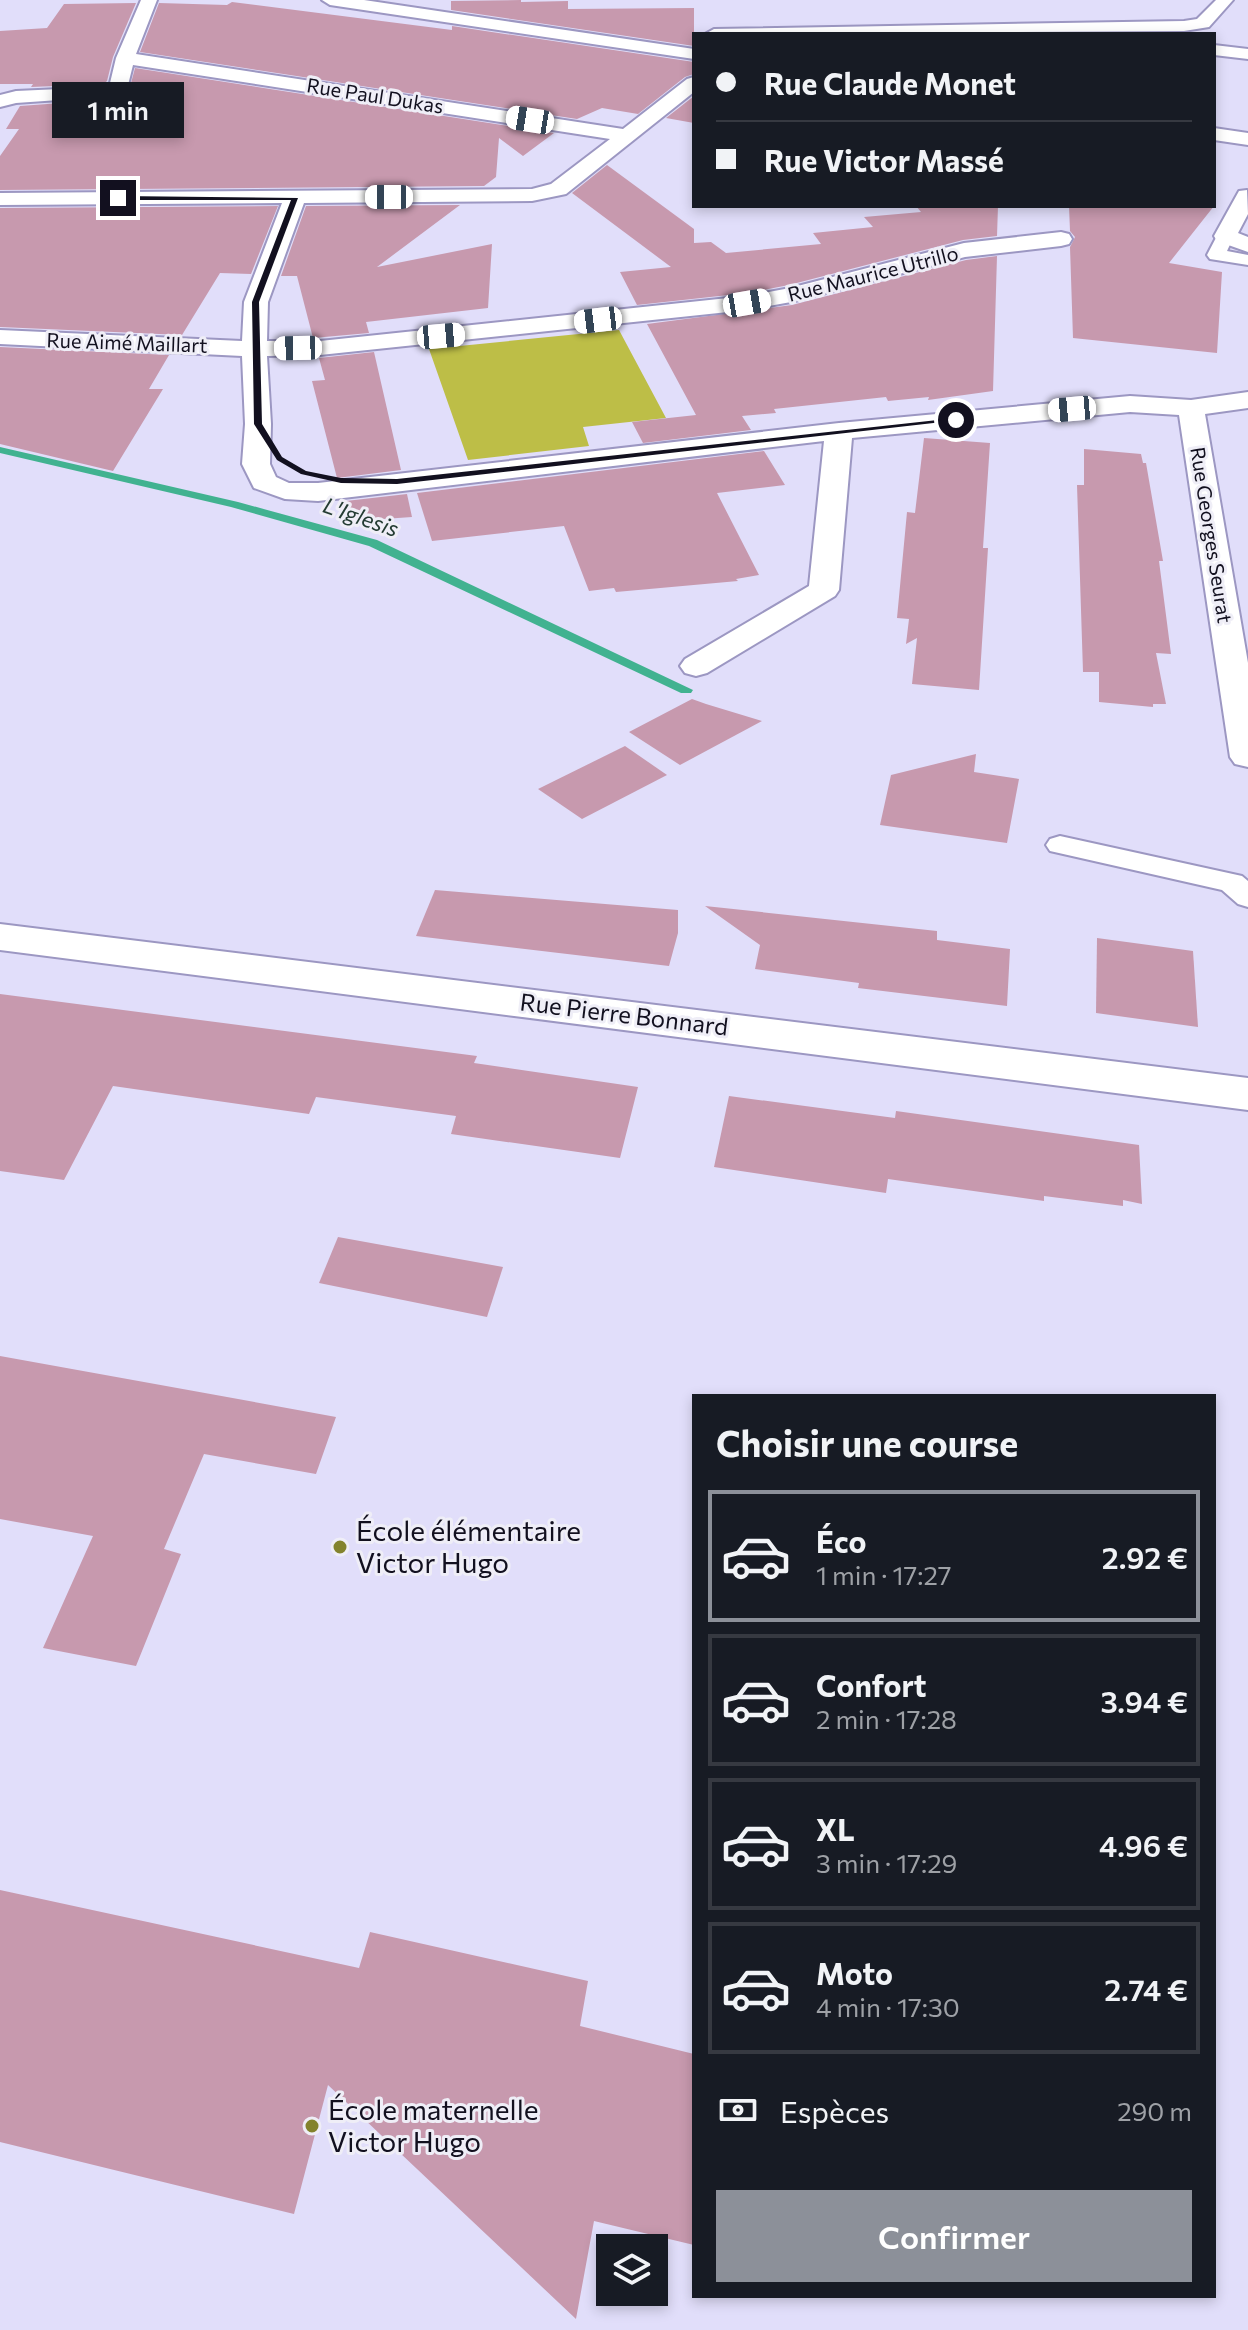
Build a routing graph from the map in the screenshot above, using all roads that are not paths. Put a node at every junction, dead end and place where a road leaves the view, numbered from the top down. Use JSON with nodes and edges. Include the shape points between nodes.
{"nodes":[{"id":1,"x":149,"y":0,"type":"edge"},
{"id":2,"x":330,"y":0,"type":"edge"},
{"id":3,"x":1225,"y":0,"type":"edge"},
{"id":4,"x":413,"y":6,"type":"edge"},
{"id":5,"x":760,"y":13,"type":"dead end"},
{"id":6,"x":1194,"y":28,"type":"edge"},
{"id":7,"x":1059,"y":29,"type":"junction"},
{"id":8,"x":766,"y":32,"type":"edge"},
{"id":9,"x":884,"y":32,"type":"edge"},
{"id":10,"x":1082,"y":32,"type":"edge"},
{"id":11,"x":692,"y":34,"type":"edge"},
{"id":12,"x":579,"y":36,"type":"junction"},
{"id":13,"x":1216,"y":50,"type":"edge"},
{"id":14,"x":1248,"y":54,"type":"edge"},
{"id":15,"x":125,"y":58,"type":"junction"},
{"id":16,"x":689,"y":60,"type":"edge"},
{"id":17,"x":208,"y":70,"type":"junction"},
{"id":18,"x":180,"y":83,"type":"dead end"},
{"id":19,"x":692,"y":85,"type":"edge"},
{"id":20,"x":139,"y":94,"type":"dead end"},
{"id":21,"x":99,"y":95,"type":"junction"},
{"id":22,"x":0,"y":101,"type":"edge"},
{"id":23,"x":612,"y":112,"type":"dead end"},
{"id":24,"x":588,"y":129,"type":"junction"},
{"id":25,"x":1216,"y":134,"type":"edge"},
{"id":26,"x":625,"y":135,"type":"junction"},
{"id":27,"x":1248,"y":139,"type":"edge"},
{"id":28,"x":566,"y":148,"type":"dead end"},
{"id":29,"x":1247,"y":196,"type":"edge"},
{"id":30,"x":295,"y":198,"type":"junction"},
{"id":31,"x":0,"y":199,"type":"edge"},
{"id":32,"x":1225,"y":236,"type":"junction"},
{"id":33,"x":1061,"y":239,"type":"dead end"},
{"id":34,"x":1248,"y":245,"type":"edge"},
{"id":35,"x":1248,"y":260,"type":"edge"},
{"id":36,"x":0,"y":337,"type":"edge"},
{"id":37,"x":254,"y":349,"type":"junction"},
{"id":38,"x":1248,"y":400,"type":"edge"},
{"id":39,"x":1191,"y":408,"type":"junction"},
{"id":40,"x":258,"y":424,"type":"junction"},
{"id":41,"x":839,"y":431,"type":"junction"},
{"id":42,"x":397,"y":482,"type":"junction"},
{"id":43,"x":696,"y":666,"type":"dead end"},
{"id":44,"x":1247,"y":757,"type":"edge"},
{"id":45,"x":1060,"y":845,"type":"dead end"},
{"id":46,"x":1248,"y":897,"type":"edge"},
{"id":47,"x":0,"y":937,"type":"edge"},
{"id":48,"x":1248,"y":1094,"type":"edge"}],
"edges":[{"from":1,"to":15,"type":"street"},
{"from":2,"to":4,"type":"street"},
{"from":3,"to":6,"type":"street"},
{"from":4,"to":12,"type":"street"},
{"from":5,"to":8,"type":"street"},
{"from":6,"to":7,"type":"street"},
{"from":7,"to":9,"type":"street"},
{"from":7,"to":10,"type":"street"},
{"from":11,"to":12,"type":"street"},
{"from":12,"to":16,"type":"street"},
{"from":13,"to":14,"type":"street"},
{"from":15,"to":17,"type":"street","name":"Rue Paul Dukas"},
{"from":15,"to":21,"type":"street","via":[[119,85]]},
{"from":17,"to":18,"type":"street"},
{"from":17,"to":24,"type":"street","name":"Rue Paul Dukas"},
{"from":19,"to":26,"type":"street"},
{"from":20,"to":21,"type":"street"},
{"from":21,"to":22,"type":"street"},
{"from":23,"to":24,"type":"street"},
{"from":24,"to":26,"type":"street","name":"Rue Paul Dukas"},
{"from":24,"to":28,"type":"street"},
{"from":25,"to":27,"type":"street"},
{"from":26,"to":30,"type":"street","via":[[558,189]]},
{"from":29,"to":32,"type":"street"},
{"from":30,"to":31,"type":"street"},
{"from":30,"to":37,"type":"street","via":[[256,302]]},
{"from":32,"to":34,"type":"street"},
{"from":32,"to":35,"type":"lane","via":[[1216,255]]},
{"from":33,"to":37,"type":"street","name":"Rue Maurice Utrillo","via":[[964,250],[747,303],[320,348]]},
{"from":36,"to":37,"type":"street","name":"Rue Aimé Maillart"},
{"from":37,"to":40,"type":"street"},
{"from":38,"to":39,"type":"street"},
{"from":39,"to":41,"type":"street","via":[[1130,404]]},
{"from":39,"to":44,"type":"street","name":"Rue Georges Seurat"},
{"from":40,"to":42,"type":"street","via":[[286,462],[304,473],[341,481]]},
{"from":40,"to":42,"type":"street","via":[[256,464],[264,482],[285,491]]},
{"from":41,"to":42,"type":"street"},
{"from":41,"to":43,"type":"street","via":[[824,590]]},
{"from":45,"to":46,"type":"lane","via":[[1232,883]]},
{"from":47,"to":48,"type":"street","name":"Rue Pierre Bonnard"}]}
